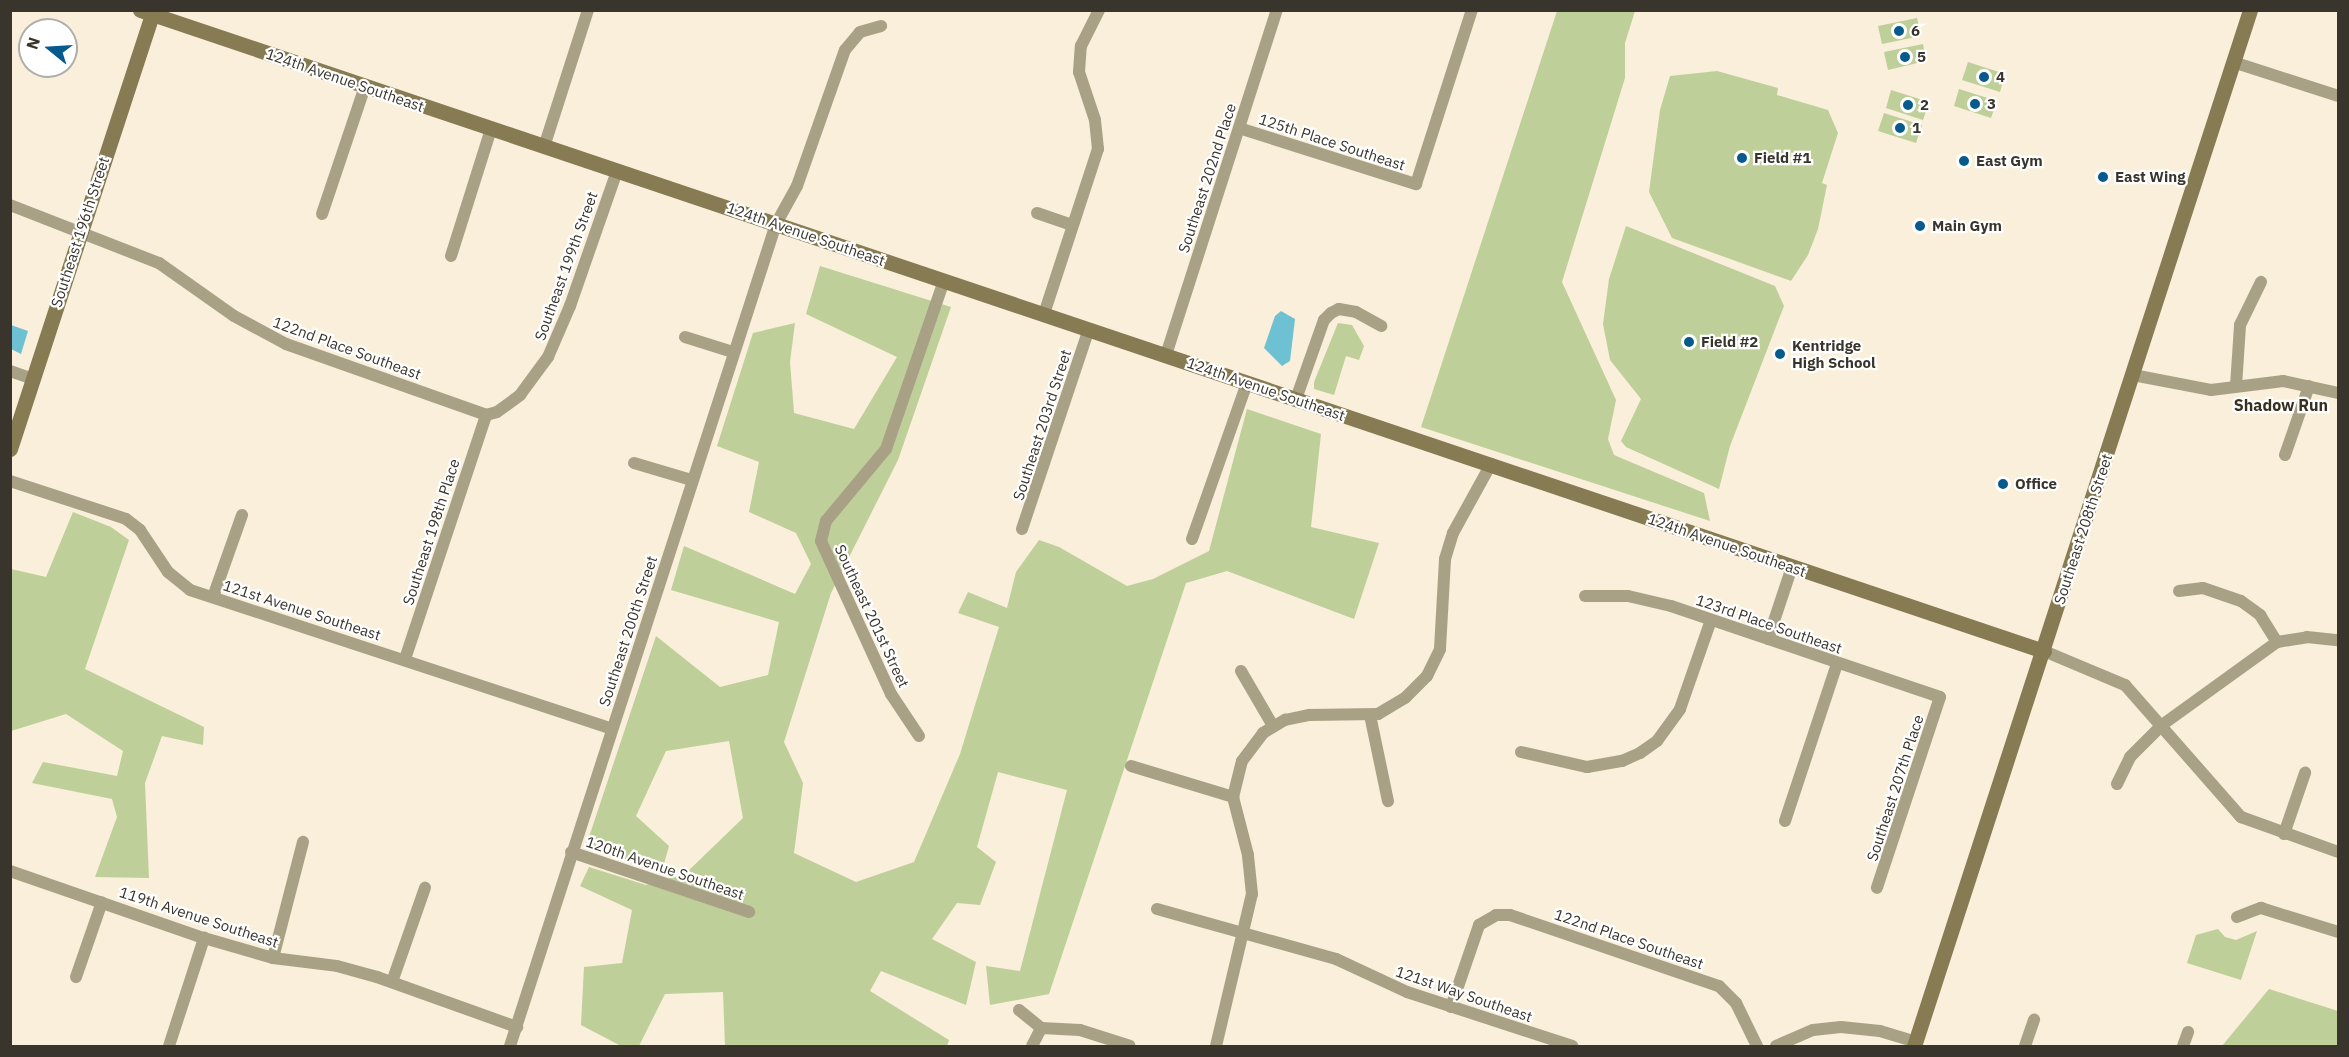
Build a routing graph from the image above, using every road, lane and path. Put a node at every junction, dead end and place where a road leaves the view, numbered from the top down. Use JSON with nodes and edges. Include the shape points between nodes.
{"nodes":[{"id":1,"x":588,"y":10,"type":"edge"},
{"id":2,"x":1099,"y":10,"type":"edge"},
{"id":3,"x":1277,"y":10,"type":"edge"},
{"id":4,"x":1472,"y":10,"type":"edge"},
{"id":5,"x":2250,"y":10,"type":"edge"},
{"id":6,"x":146,"y":13,"type":"edge"},
{"id":7,"x":881,"y":26,"type":"dead end"},
{"id":8,"x":2233,"y":62,"type":"junction"},
{"id":9,"x":365,"y":86,"type":"junction"},
{"id":10,"x":2338,"y":96,"type":"edge"},
{"id":11,"x":1239,"y":128,"type":"junction"},
{"id":12,"x":491,"y":129,"type":"junction"},
{"id":13,"x":544,"y":147,"type":"junction"},
{"id":14,"x":616,"y":171,"type":"junction"},
{"id":15,"x":10,"y":205,"type":"edge"},
{"id":16,"x":1037,"y":213,"type":"dead end"},
{"id":17,"x":322,"y":214,"type":"dead end"},
{"id":18,"x":776,"y":224,"type":"junction"},
{"id":19,"x":1072,"y":225,"type":"junction"},
{"id":20,"x":80,"y":230,"type":"junction"},
{"id":21,"x":451,"y":256,"type":"dead end"},
{"id":22,"x":944,"y":281,"type":"junction"},
{"id":23,"x":2261,"y":282,"type":"dead end"},
{"id":24,"x":1044,"y":315,"type":"junction"},
{"id":25,"x":1381,"y":326,"type":"dead end"},
{"id":26,"x":1089,"y":329,"type":"junction"},
{"id":27,"x":685,"y":337,"type":"dead end"},
{"id":28,"x":733,"y":352,"type":"junction"},
{"id":29,"x":1166,"y":355,"type":"junction"},
{"id":30,"x":10,"y":371,"type":"edge"},
{"id":31,"x":2133,"y":375,"type":"junction"},
{"id":32,"x":33,"y":379,"type":"junction"},
{"id":33,"x":1247,"y":383,"type":"junction"},
{"id":34,"x":2236,"y":386,"type":"junction"},
{"id":35,"x":2309,"y":386,"type":"junction"},
{"id":36,"x":2338,"y":393,"type":"edge"},
{"id":37,"x":1296,"y":399,"type":"junction"},
{"id":38,"x":486,"y":415,"type":"junction"},
{"id":39,"x":10,"y":449,"type":"edge"},
{"id":40,"x":2285,"y":455,"type":"dead end"},
{"id":41,"x":634,"y":463,"type":"dead end"},
{"id":42,"x":1491,"y":464,"type":"junction"},
{"id":43,"x":691,"y":480,"type":"junction"},
{"id":44,"x":10,"y":481,"type":"edge"},
{"id":45,"x":242,"y":515,"type":"dead end"},
{"id":46,"x":1022,"y":529,"type":"dead end"},
{"id":47,"x":1192,"y":539,"type":"dead end"},
{"id":48,"x":1792,"y":567,"type":"junction"},
{"id":49,"x":2179,"y":591,"type":"dead end"},
{"id":50,"x":1585,"y":596,"type":"dead end"},
{"id":51,"x":213,"y":597,"type":"junction"},
{"id":52,"x":1711,"y":620,"type":"junction"},
{"id":53,"x":1768,"y":639,"type":"junction"},
{"id":54,"x":2338,"y":640,"type":"edge"},
{"id":55,"x":2277,"y":642,"type":"junction"},
{"id":56,"x":2044,"y":651,"type":"junction"},
{"id":57,"x":405,"y":659,"type":"junction"},
{"id":58,"x":1837,"y":664,"type":"junction"},
{"id":59,"x":1241,"y":671,"type":"dead end"},
{"id":60,"x":1940,"y":697,"type":"joint"},
{"id":61,"x":1370,"y":716,"type":"junction"},
{"id":62,"x":1273,"y":726,"type":"junction"},
{"id":63,"x":2162,"y":726,"type":"junction"},
{"id":64,"x":612,"y":729,"type":"junction"},
{"id":65,"x":919,"y":736,"type":"dead end"},
{"id":66,"x":1521,"y":752,"type":"dead end"},
{"id":67,"x":1131,"y":766,"type":"dead end"},
{"id":68,"x":2305,"y":773,"type":"dead end"},
{"id":69,"x":2117,"y":784,"type":"dead end"},
{"id":70,"x":1233,"y":797,"type":"junction"},
{"id":71,"x":1388,"y":801,"type":"dead end"},
{"id":72,"x":1785,"y":821,"type":"dead end"},
{"id":73,"x":2284,"y":834,"type":"junction"},
{"id":74,"x":303,"y":842,"type":"dead end"},
{"id":75,"x":572,"y":852,"type":"junction"},
{"id":76,"x":2338,"y":852,"type":"edge"},
{"id":77,"x":10,"y":871,"type":"edge"},
{"id":78,"x":425,"y":888,"type":"dead end"},
{"id":79,"x":1877,"y":888,"type":"dead end"},
{"id":80,"x":102,"y":902,"type":"junction"},
{"id":81,"x":1157,"y":909,"type":"dead end"},
{"id":82,"x":749,"y":912,"type":"dead end"},
{"id":83,"x":2237,"y":916,"type":"dead end"},
{"id":84,"x":2338,"y":932,"type":"edge"},
{"id":85,"x":1245,"y":933,"type":"junction"},
{"id":86,"x":204,"y":938,"type":"junction"},
{"id":87,"x":273,"y":958,"type":"junction"},
{"id":88,"x":76,"y":977,"type":"dead end"},
{"id":89,"x":392,"y":982,"type":"junction"},
{"id":90,"x":1450,"y":1007,"type":"junction"},
{"id":91,"x":1019,"y":1010,"type":"dead end"},
{"id":92,"x":2034,"y":1020,"type":"dead end"},
{"id":93,"x":517,"y":1027,"type":"junction"},
{"id":94,"x":1041,"y":1028,"type":"junction"},
{"id":95,"x":2188,"y":1032,"type":"dead end"},
{"id":96,"x":1915,"y":1044,"type":"edge"},
{"id":97,"x":169,"y":1047,"type":"edge"},
{"id":98,"x":510,"y":1047,"type":"edge"},
{"id":99,"x":1032,"y":1047,"type":"edge"},
{"id":100,"x":1130,"y":1047,"type":"edge"},
{"id":101,"x":1216,"y":1047,"type":"edge"},
{"id":102,"x":1572,"y":1047,"type":"edge"},
{"id":103,"x":1757,"y":1047,"type":"edge"},
{"id":104,"x":1776,"y":1047,"type":"edge"},
{"id":105,"x":2025,"y":1047,"type":"edge"},
{"id":106,"x":2183,"y":1047,"type":"edge"}],
"edges":[{"from":1,"to":13,"type":"street"},
{"from":2,"to":19,"type":"street","via":[[1081,46],[1079,72],[1095,120],[1098,149],[1087,193]]},
{"from":3,"to":11,"type":"street","name":"Southeast 202nd Place"},
{"from":4,"to":11,"type":"street","name":"125th Place Southeast","via":[[1416,184]]},
{"from":5,"to":8,"type":"street","name":"Southeast 208th Street"},
{"from":6,"to":9,"type":"street","name":"124th Avenue Southeast"},
{"from":6,"to":20,"type":"street","name":"Southeast 196th Street"},
{"from":7,"to":18,"type":"street","via":[[860,32],[845,50],[797,186]]},
{"from":8,"to":10,"type":"street"},
{"from":8,"to":31,"type":"street","name":"Southeast 208th Street"},
{"from":9,"to":12,"type":"street","name":"124th Avenue Southeast"},
{"from":9,"to":17,"type":"street"},
{"from":11,"to":29,"type":"street","name":"Southeast 202nd Place"},
{"from":12,"to":13,"type":"street","name":"124th Avenue Southeast"},
{"from":12,"to":21,"type":"street"},
{"from":13,"to":14,"type":"street","name":"124th Avenue Southeast"},
{"from":14,"to":18,"type":"street","name":"124th Avenue Southeast"},
{"from":14,"to":38,"type":"street","name":"Southeast 199th Street","via":[[570,306],[548,357],[520,395]]},
{"from":15,"to":20,"type":"street","name":"122nd Place Southeast"},
{"from":16,"to":19,"type":"street"},
{"from":18,"to":22,"type":"street","name":"124th Avenue Southeast"},
{"from":18,"to":28,"type":"street","name":"Southeast 200th Street"},
{"from":19,"to":24,"type":"street"},
{"from":20,"to":32,"type":"street","name":"Southeast 196th Street"},
{"from":20,"to":38,"type":"street","name":"122nd Place Southeast","via":[[174,271],[234,316],[285,344]]},
{"from":22,"to":24,"type":"street","name":"124th Avenue Southeast"},
{"from":22,"to":65,"type":"street","name":"Southeast 201st Street","via":[[886,449],[826,521],[821,541],[891,694]]},
{"from":23,"to":34,"type":"street","via":[[2240,325]]},
{"from":24,"to":26,"type":"street","name":"124th Avenue Southeast"},
{"from":25,"to":37,"type":"street","via":[[1356,312],[1339,309],[1330,313],[1324,320]]},
{"from":26,"to":29,"type":"street","name":"124th Avenue Southeast"},
{"from":26,"to":46,"type":"street","name":"Southeast 203rd Street"},
{"from":27,"to":28,"type":"street"},
{"from":28,"to":43,"type":"street","name":"Southeast 200th Street"},
{"from":29,"to":33,"type":"street","name":"124th Avenue Southeast"},
{"from":30,"to":32,"type":"street"},
{"from":31,"to":34,"type":"street","via":[[2211,390]]},
{"from":31,"to":56,"type":"street","name":"Southeast 208th Street"},
{"from":32,"to":39,"type":"street","name":"Southeast 196th Street"},
{"from":33,"to":37,"type":"street","name":"124th Avenue Southeast"},
{"from":33,"to":47,"type":"street"},
{"from":34,"to":35,"type":"street","via":[[2283,381]]},
{"from":35,"to":36,"type":"street"},
{"from":35,"to":40,"type":"street"},
{"from":37,"to":42,"type":"street","name":"124th Avenue Southeast"},
{"from":38,"to":57,"type":"street","name":"Southeast 198th Place"},
{"from":41,"to":43,"type":"street"},
{"from":42,"to":48,"type":"street","name":"124th Avenue Southeast"},
{"from":42,"to":61,"type":"street","via":[[1453,533],[1445,560],[1442,632],[1434,664],[1406,698]]},
{"from":43,"to":64,"type":"street","name":"Southeast 200th Street"},
{"from":44,"to":51,"type":"street","name":"121st Avenue Southeast","via":[[126,519],[140,530],[179,583]]},
{"from":45,"to":51,"type":"street"},
{"from":48,"to":53,"type":"street"},
{"from":48,"to":56,"type":"street","name":"124th Avenue Southeast"},
{"from":49,"to":55,"type":"street","via":[[2203,588],[2241,601],[2260,615]]},
{"from":50,"to":52,"type":"street","name":"123rd Place Southeast","via":[[1637,597]]},
{"from":51,"to":57,"type":"street","name":"121st Avenue Southeast"},
{"from":52,"to":53,"type":"street","name":"123rd Place Southeast"},
{"from":52,"to":66,"type":"street","via":[[1680,709],[1657,741],[1640,753],[1622,761],[1587,767]]},
{"from":53,"to":58,"type":"street","name":"123rd Place Southeast"},
{"from":54,"to":55,"type":"street","via":[[2307,637]]},
{"from":55,"to":63,"type":"street"},
{"from":56,"to":63,"type":"street","name":"124th Avenue Southeast","via":[[2125,685]]},
{"from":56,"to":96,"type":"street","name":"Southeast 208th Street"},
{"from":57,"to":64,"type":"street","name":"121st Avenue Southeast"},
{"from":58,"to":60,"type":"street","name":"123rd Place Southeast"},
{"from":58,"to":72,"type":"street"},
{"from":59,"to":62,"type":"street"},
{"from":60,"to":79,"type":"street","name":"Southeast 207th Place"},
{"from":61,"to":62,"type":"street","via":[[1309,715]]},
{"from":61,"to":71,"type":"street"},
{"from":62,"to":70,"type":"street","via":[[1247,751],[1237,772]]},
{"from":63,"to":69,"type":"street","via":[[2130,757]]},
{"from":63,"to":73,"type":"street","name":"124th Avenue Southeast","via":[[2234,811],[2250,822]]},
{"from":64,"to":75,"type":"street","name":"Southeast 200th Street"},
{"from":67,"to":70,"type":"street"},
{"from":68,"to":73,"type":"street"},
{"from":70,"to":85,"type":"street","via":[[1251,870],[1252,894]]},
{"from":73,"to":76,"type":"street","name":"124th Avenue Southeast"},
{"from":74,"to":87,"type":"street"},
{"from":75,"to":82,"type":"street","name":"120th Avenue Southeast"},
{"from":75,"to":93,"type":"street","name":"Southeast 200th Street"},
{"from":77,"to":80,"type":"street","name":"119th Avenue Southeast"},
{"from":78,"to":89,"type":"street"},
{"from":80,"to":86,"type":"street","name":"119th Avenue Southeast"},
{"from":80,"to":88,"type":"street"},
{"from":81,"to":85,"type":"street","name":"121st Way Southeast"},
{"from":83,"to":84,"type":"street","via":[[2261,908]]},
{"from":85,"to":90,"type":"street","name":"121st Way Southeast","via":[[1336,959],[1407,993]]},
{"from":85,"to":101,"type":"street"},
{"from":86,"to":87,"type":"street","name":"119th Avenue Southeast"},
{"from":86,"to":97,"type":"street"},
{"from":87,"to":89,"type":"street","name":"119th Avenue Southeast","via":[[337,966]]},
{"from":89,"to":93,"type":"street","name":"119th Avenue Southeast"},
{"from":90,"to":102,"type":"street","name":"121st Way Southeast"},
{"from":90,"to":103,"type":"street","name":"122nd Place Southeast","via":[[1472,942],[1485,920],[1510,915],[1699,978],[1731,996]]},
{"from":91,"to":94,"type":"street"},
{"from":92,"to":105,"type":"street"},
{"from":93,"to":98,"type":"street","name":"Southeast 200th Street"},
{"from":94,"to":99,"type":"street"},
{"from":94,"to":100,"type":"street","via":[[1072,1028]]},
{"from":95,"to":106,"type":"street"},
{"from":96,"to":104,"type":"street","via":[[1864,1028],[1841,1026],[1814,1030]]}]}
